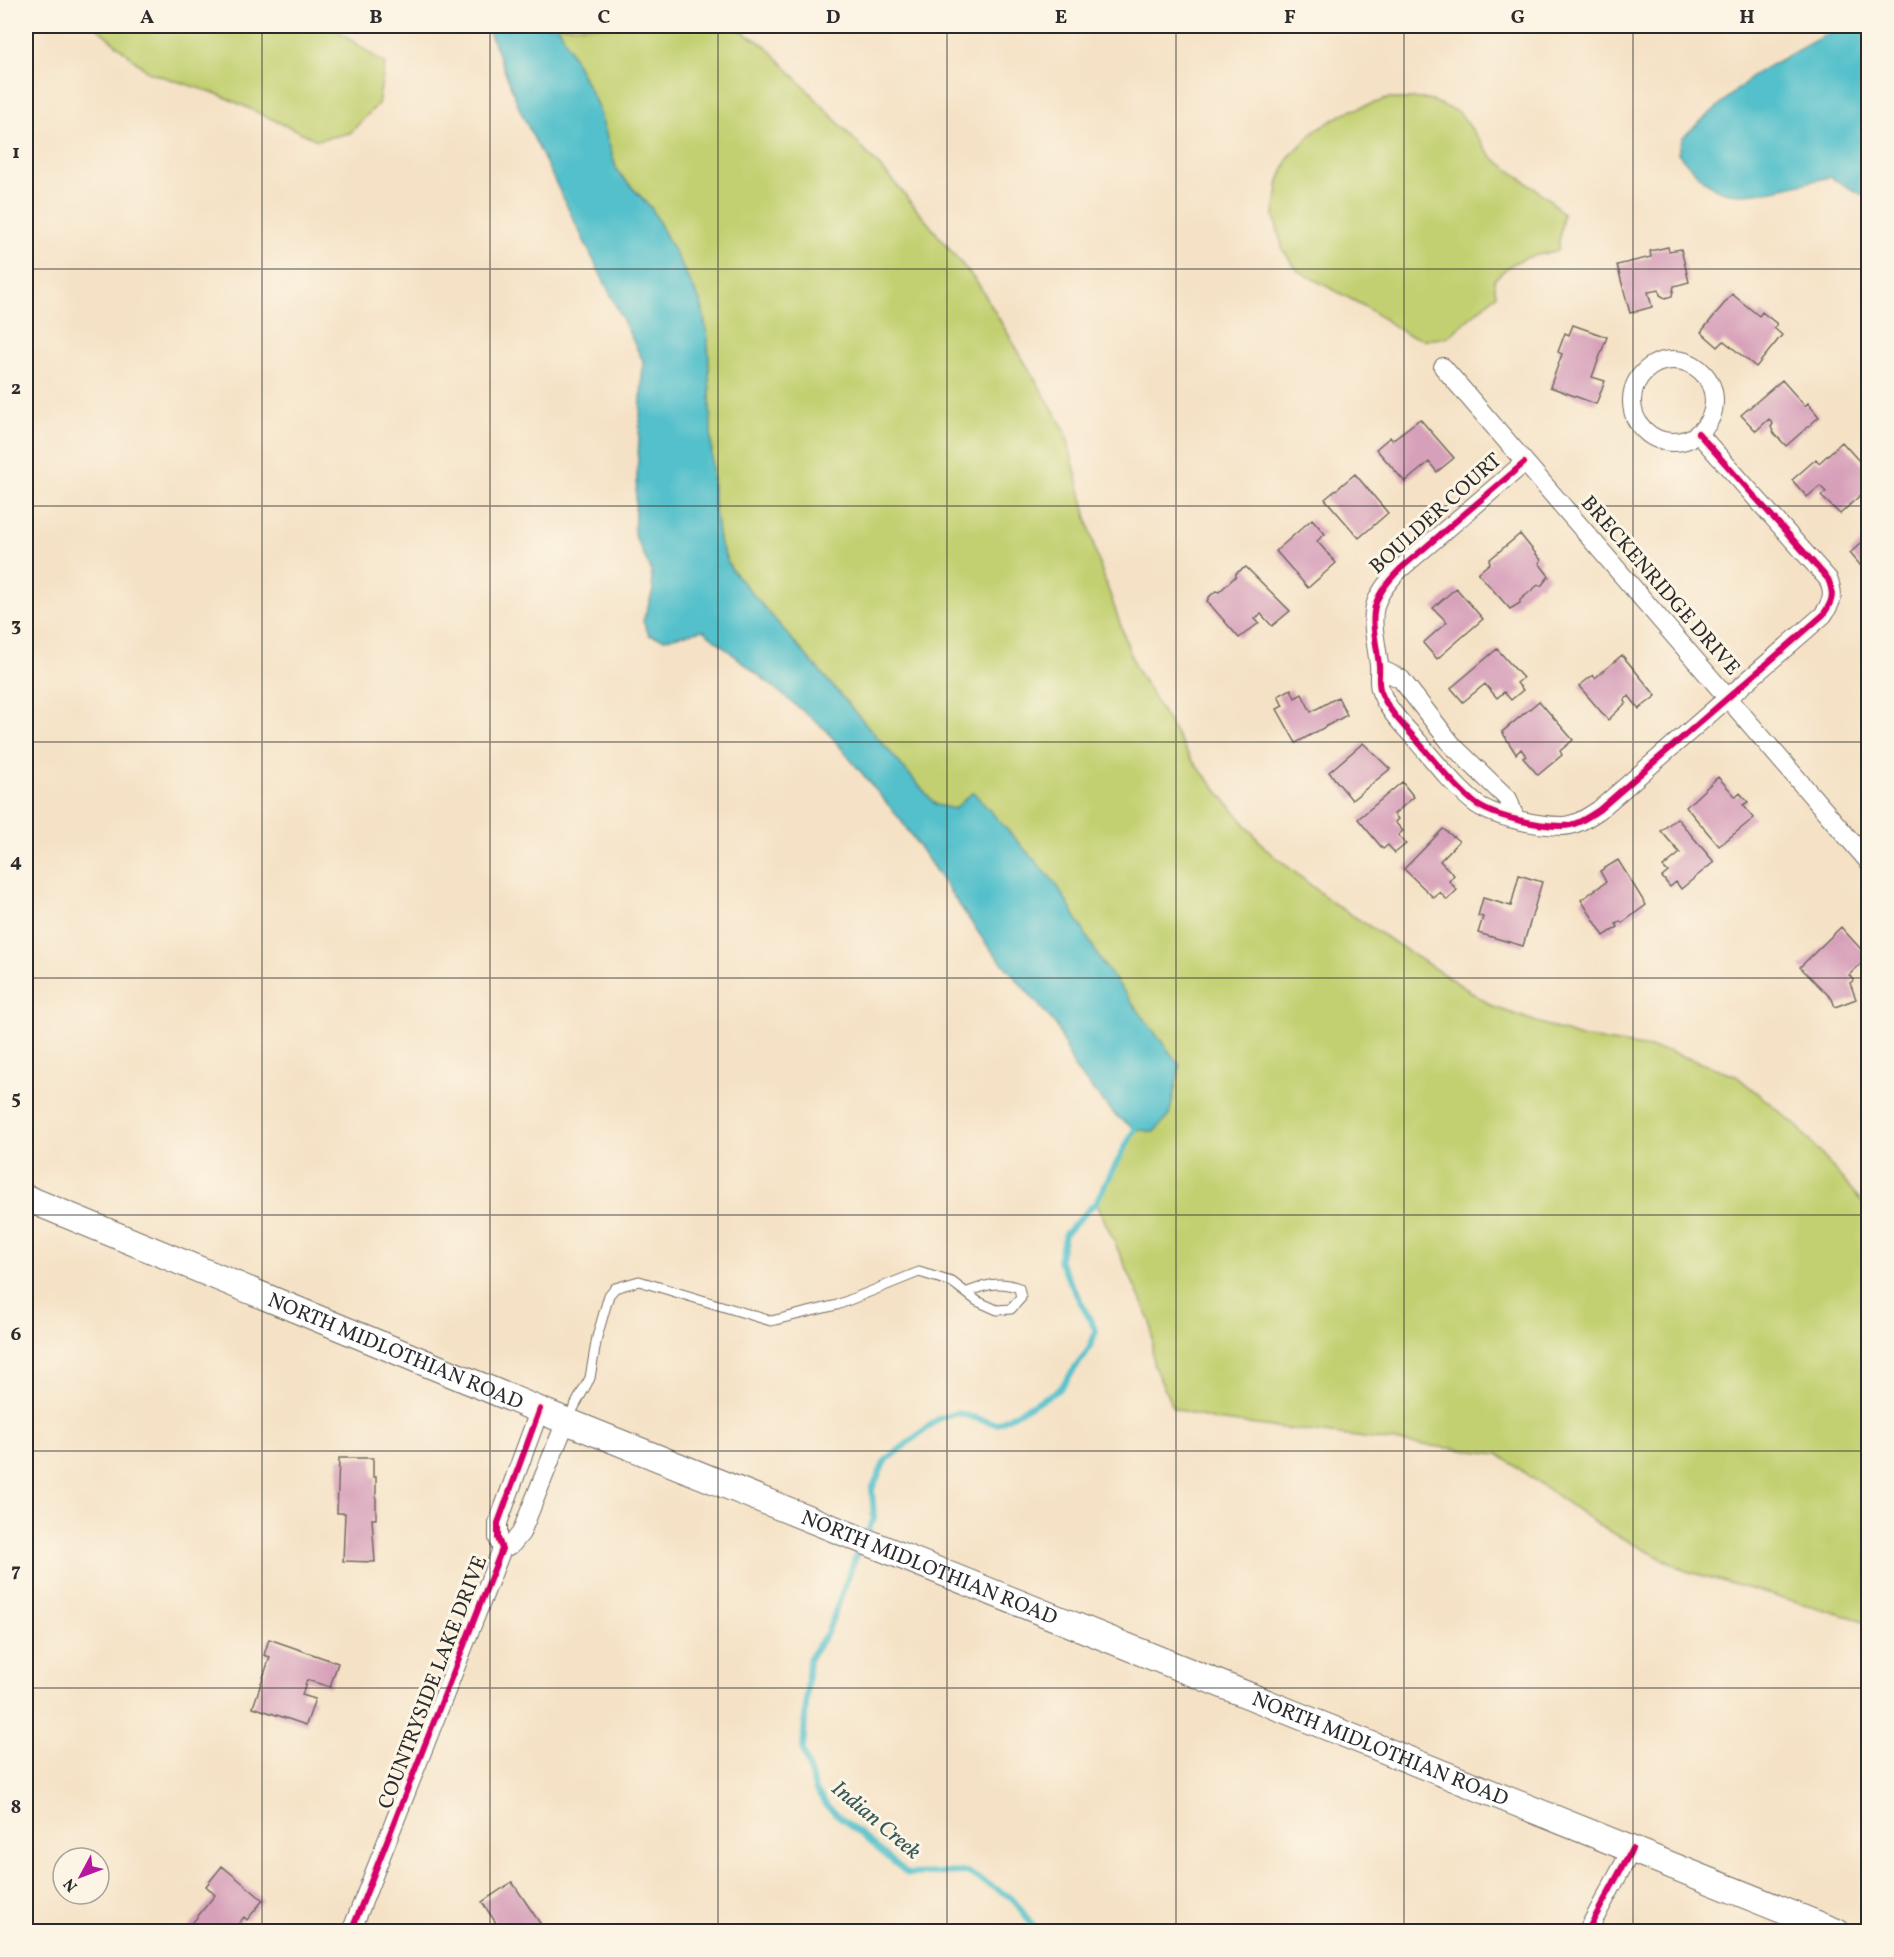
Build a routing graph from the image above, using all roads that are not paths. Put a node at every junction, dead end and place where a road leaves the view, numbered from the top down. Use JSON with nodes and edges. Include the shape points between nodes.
{"nodes":[{"id":1,"x":1443,"y":366,"type":"dead end"},
{"id":2,"x":1698,"y":433,"type":"junction"},
{"id":3,"x":1524,"y":463,"type":"junction"},
{"id":4,"x":1380,"y":669,"type":"junction"},
{"id":5,"x":1728,"y":697,"type":"junction"},
{"id":6,"x":1515,"y":818,"type":"junction"},
{"id":7,"x":1869,"y":861,"type":"edge"},
{"id":8,"x":26,"y":1198,"type":"edge"},
{"id":9,"x":968,"y":1292,"type":"junction"},
{"id":10,"x":540,"y":1409,"type":"junction"},
{"id":11,"x":566,"y":1420,"type":"junction"},
{"id":12,"x":502,"y":1549,"type":"junction"},
{"id":13,"x":1632,"y":1849,"type":"junction"},
{"id":14,"x":351,"y":1932,"type":"edge"},
{"id":15,"x":1587,"y":1932,"type":"edge"},
{"id":16,"x":1837,"y":1932,"type":"edge"}],
"edges":[{"from":1,"to":3,"type":"street","name":"BRECKENRIDGE DRIVE"},
{"from":2,"to":2,"type":"street","via":[[1709,421],[1714,403],[1706,375],[1691,363],[1679,360],[1656,363],[1646,369],[1632,401],[1639,423],[1657,438],[1668,441],[1687,440]]},
{"from":2,"to":5,"type":"street","name":"BOULDER COURT","via":[[1828,579],[1833,595],[1822,615]]},
{"from":3,"to":4,"type":"street","name":"BOULDER COURT","via":[[1382,587],[1372,611]]},
{"from":3,"to":5,"type":"street","name":"BRECKENRIDGE DRIVE"},
{"from":4,"to":6,"type":"street","via":[[1401,679],[1451,743],[1508,799]]},
{"from":4,"to":6,"type":"street","name":"BOULDER COURT","via":[[1380,691],[1387,703],[1437,765],[1474,803],[1489,812]]},
{"from":5,"to":6,"type":"street","name":"BOULDER COURT","via":[[1583,820],[1563,826]]},
{"from":5,"to":7,"type":"street","name":"BRECKENRIDGE DRIVE"},
{"from":8,"to":10,"type":"main road","name":"NORTH MIDLOTHIAN ROAD"},
{"from":9,"to":9,"type":"lane","via":[[997,1310],[1011,1310],[1021,1298],[1018,1288],[1007,1283],[992,1283]]},
{"from":9,"to":11,"type":"lane","via":[[952,1282],[919,1272],[837,1305],[771,1322],[639,1281],[615,1288],[609,1295],[597,1337],[590,1378]]},
{"from":10,"to":11,"type":"main road","name":"NORTH MIDLOTHIAN ROAD"},
{"from":10,"to":12,"type":"street","name":"COUNTRYSIDE LAKE DRIVE","via":[[498,1523]]},
{"from":11,"to":12,"type":"street","name":"COUNTRYSIDE LAKE DRIVE","via":[[522,1533]]},
{"from":11,"to":13,"type":"main road","name":"NORTH MIDLOTHIAN ROAD"},
{"from":12,"to":14,"type":"street","name":"COUNTRYSIDE LAKE DRIVE"},
{"from":13,"to":15,"type":"street"},
{"from":13,"to":16,"type":"main road","name":"NORTH MIDLOTHIAN ROAD"}]}
